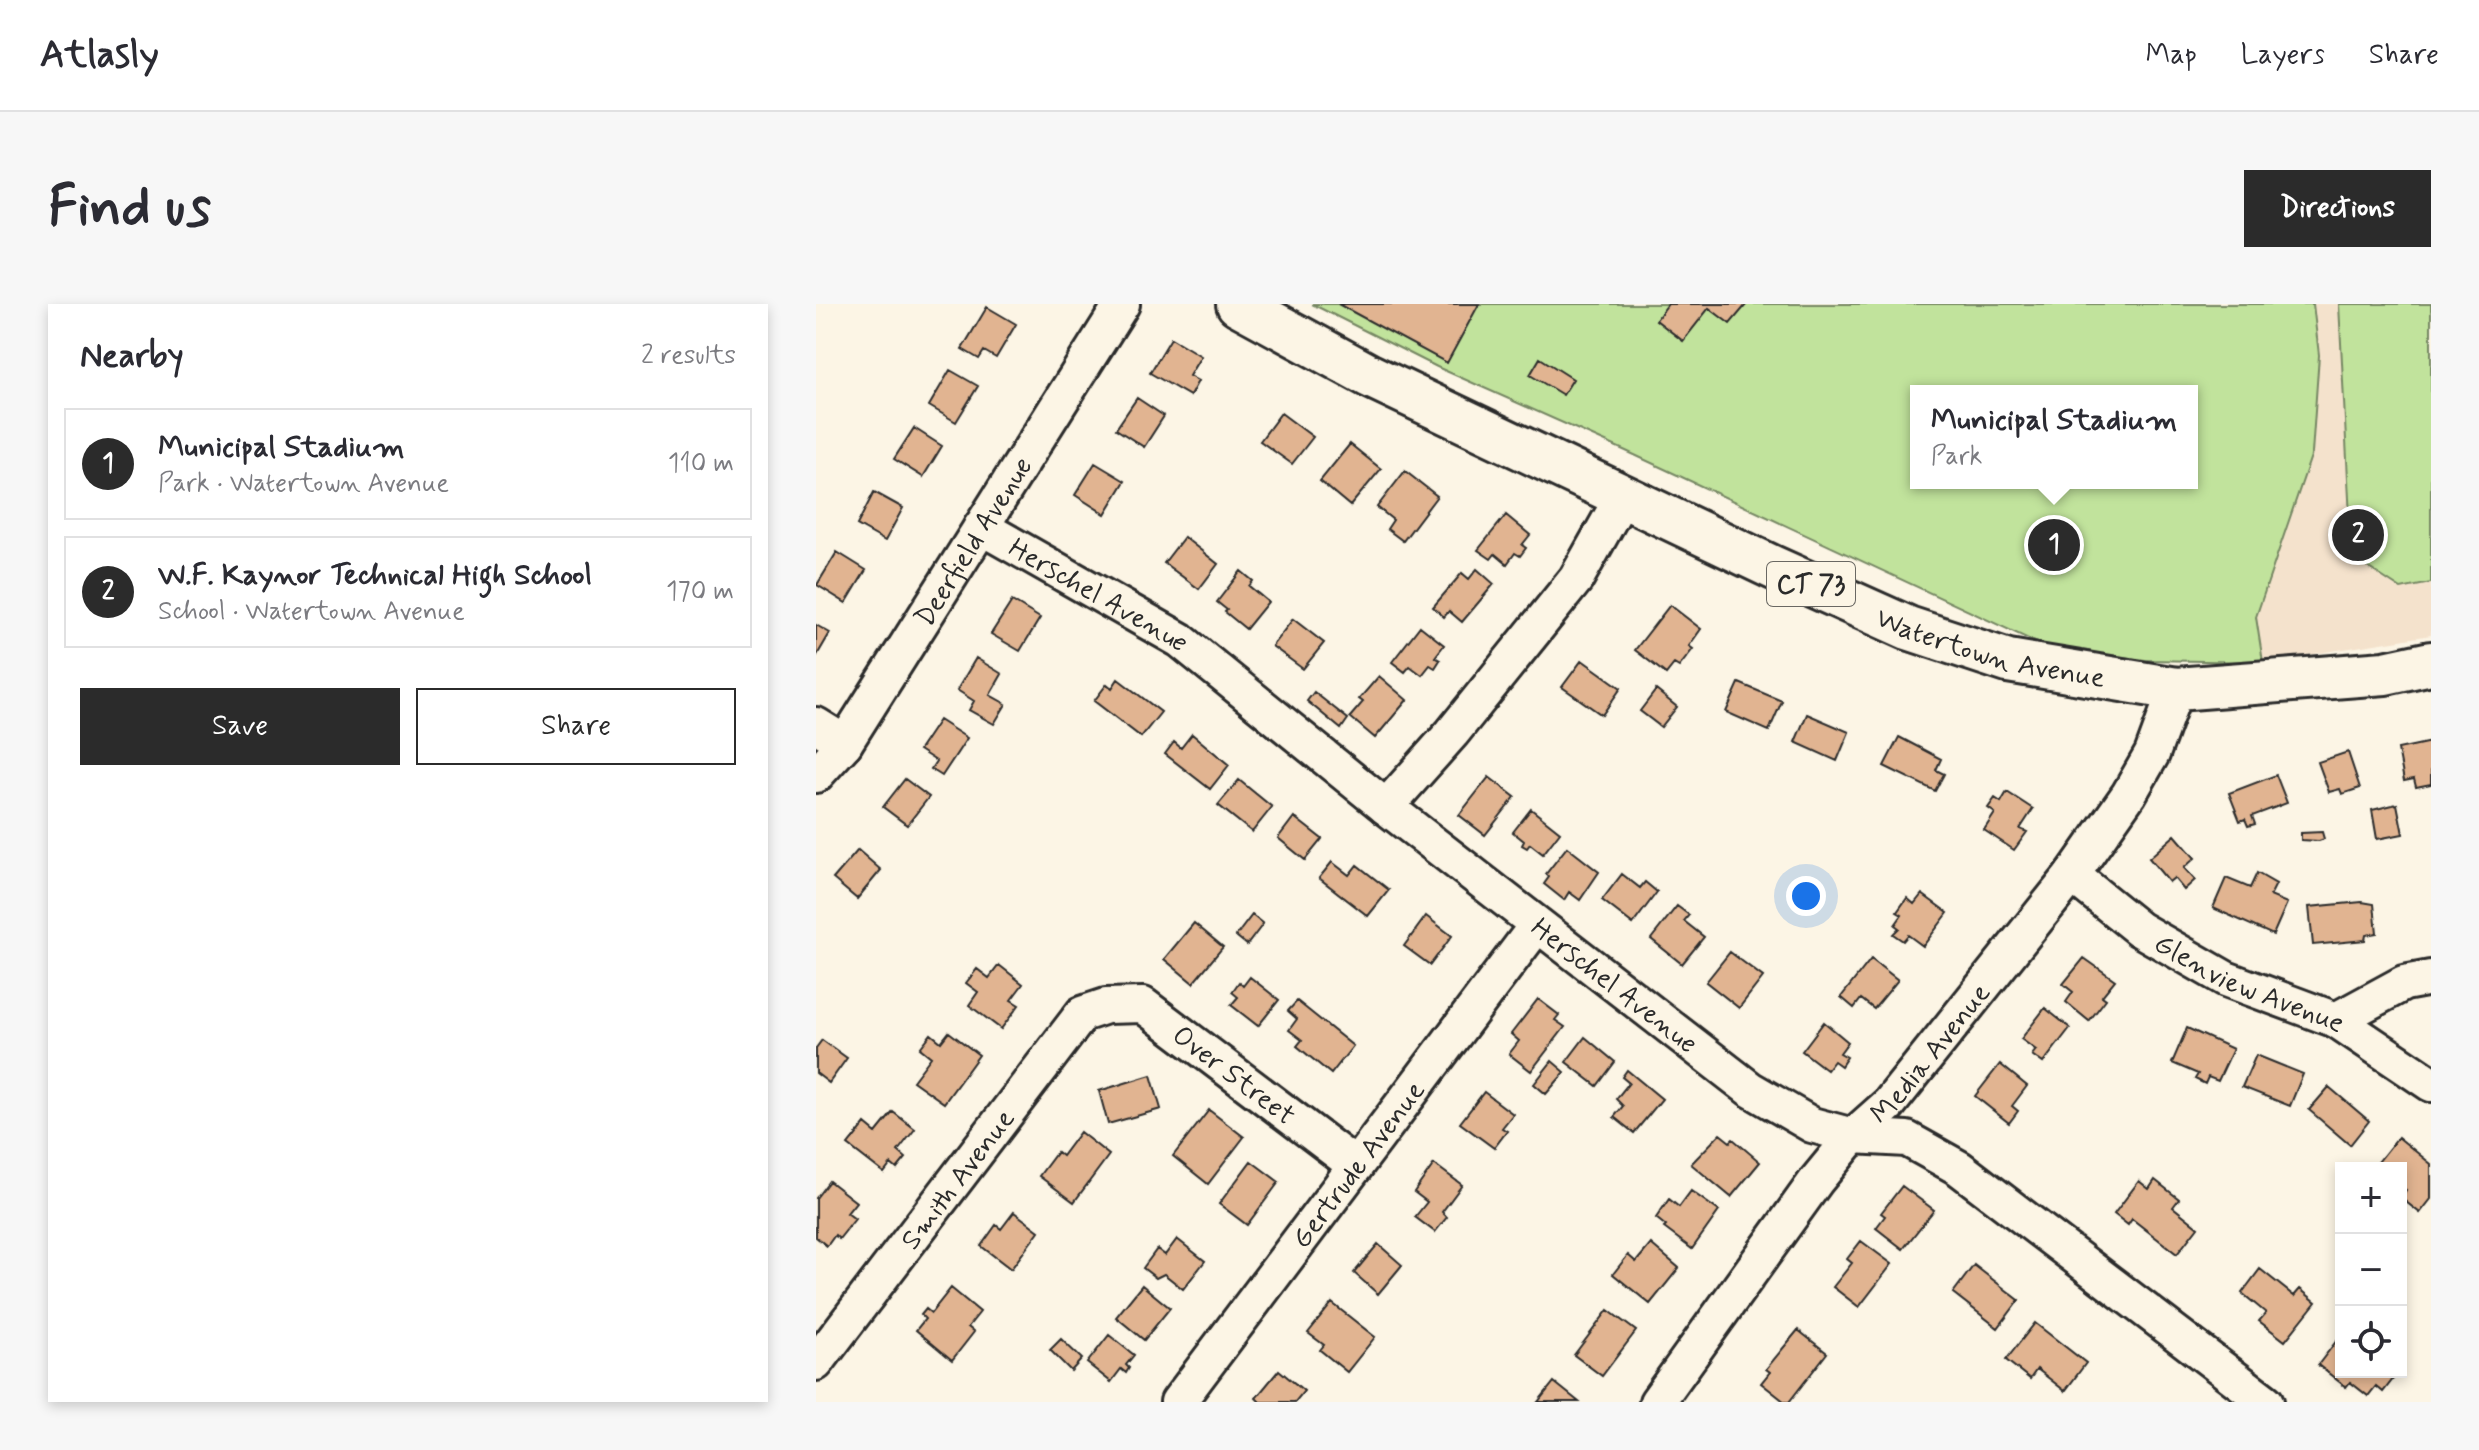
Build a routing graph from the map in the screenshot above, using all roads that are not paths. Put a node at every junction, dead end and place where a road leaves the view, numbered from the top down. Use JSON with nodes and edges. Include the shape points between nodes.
{"nodes":[{"id":1,"x":1122,"y":304,"type":"edge"},
{"id":2,"x":1238,"y":304,"type":"edge"},
{"id":3,"x":1624,"y":494,"type":"junction"},
{"id":4,"x":981,"y":527,"type":"junction"},
{"id":5,"x":2431,"y":663,"type":"edge"},
{"id":6,"x":2176,"y":689,"type":"junction"},
{"id":7,"x":816,"y":725,"type":"edge"},
{"id":8,"x":845,"y":743,"type":"junction"},
{"id":9,"x":816,"y":775,"type":"edge"},
{"id":10,"x":1386,"y":807,"type":"junction"},
{"id":11,"x":2072,"y":875,"type":"junction"},
{"id":12,"x":1537,"y":925,"type":"junction"},
{"id":13,"x":2431,"y":978,"type":"edge"},
{"id":14,"x":1106,"y":1006,"type":"joint"},
{"id":15,"x":2336,"y":1020,"type":"junction"},
{"id":16,"x":2431,"y":1084,"type":"edge"},
{"id":17,"x":1853,"y":1136,"type":"junction"},
{"id":18,"x":1356,"y":1166,"type":"junction"},
{"id":19,"x":816,"y":1363,"type":"edge"},
{"id":20,"x":1672,"y":1397,"type":"edge"},
{"id":21,"x":1178,"y":1402,"type":"edge"},
{"id":22,"x":2266,"y":1402,"type":"edge"}],
"edges":[{"from":1,"to":4,"type":"street","name":"Deerfield Avenue"},
{"from":2,"to":3,"type":"main road","name":"Watertown Avenue","number":"CT 73","via":[[1370,376]]},
{"from":3,"to":6,"type":"main road","name":"Watertown Avenue","number":"CT 73","via":[[1908,628],[2008,661]]},
{"from":3,"to":10,"type":"street","via":[[1576,579]]},
{"from":4,"to":8,"type":"street","name":"Deerfield Avenue"},
{"from":4,"to":10,"type":"street","name":"Herschel Avenue","via":[[1180,640]]},
{"from":5,"to":6,"type":"main road","name":"Watertown Avenue","number":"CT 73","via":[[2385,673]]},
{"from":6,"to":11,"type":"street","name":"Media Avenue","via":[[2152,754]]},
{"from":7,"to":8,"type":"street"},
{"from":8,"to":9,"type":"street","name":"Deerfield Avenue"},
{"from":10,"to":12,"type":"street","name":"Herschel Avenue"},
{"from":11,"to":15,"type":"street","name":"Glenview Avenue","via":[[2139,929],[2226,979]]},
{"from":11,"to":17,"type":"street","name":"Media Avenue","via":[[1889,1104]]},
{"from":12,"to":17,"type":"street","name":"Herschel Avenue","via":[[1750,1089],[1812,1125]]},
{"from":12,"to":18,"type":"street","name":"Gertrude Avenue"},
{"from":13,"to":15,"type":"street","via":[[2404,983]]},
{"from":14,"to":18,"type":"street","name":"Over Street","via":[[1143,1005]]},
{"from":14,"to":19,"type":"street","name":"Smith Avenue","via":[[1082,1014]]},
{"from":15,"to":16,"type":"street","name":"Glenview Avenue"},
{"from":17,"to":20,"type":"street","name":"Media Avenue","via":[[1816,1181]]},
{"from":17,"to":22,"type":"street","name":"Herschel Avenue","via":[[1907,1139],[1959,1168]]},
{"from":18,"to":21,"type":"street","name":"Gertrude Avenue"}]}
